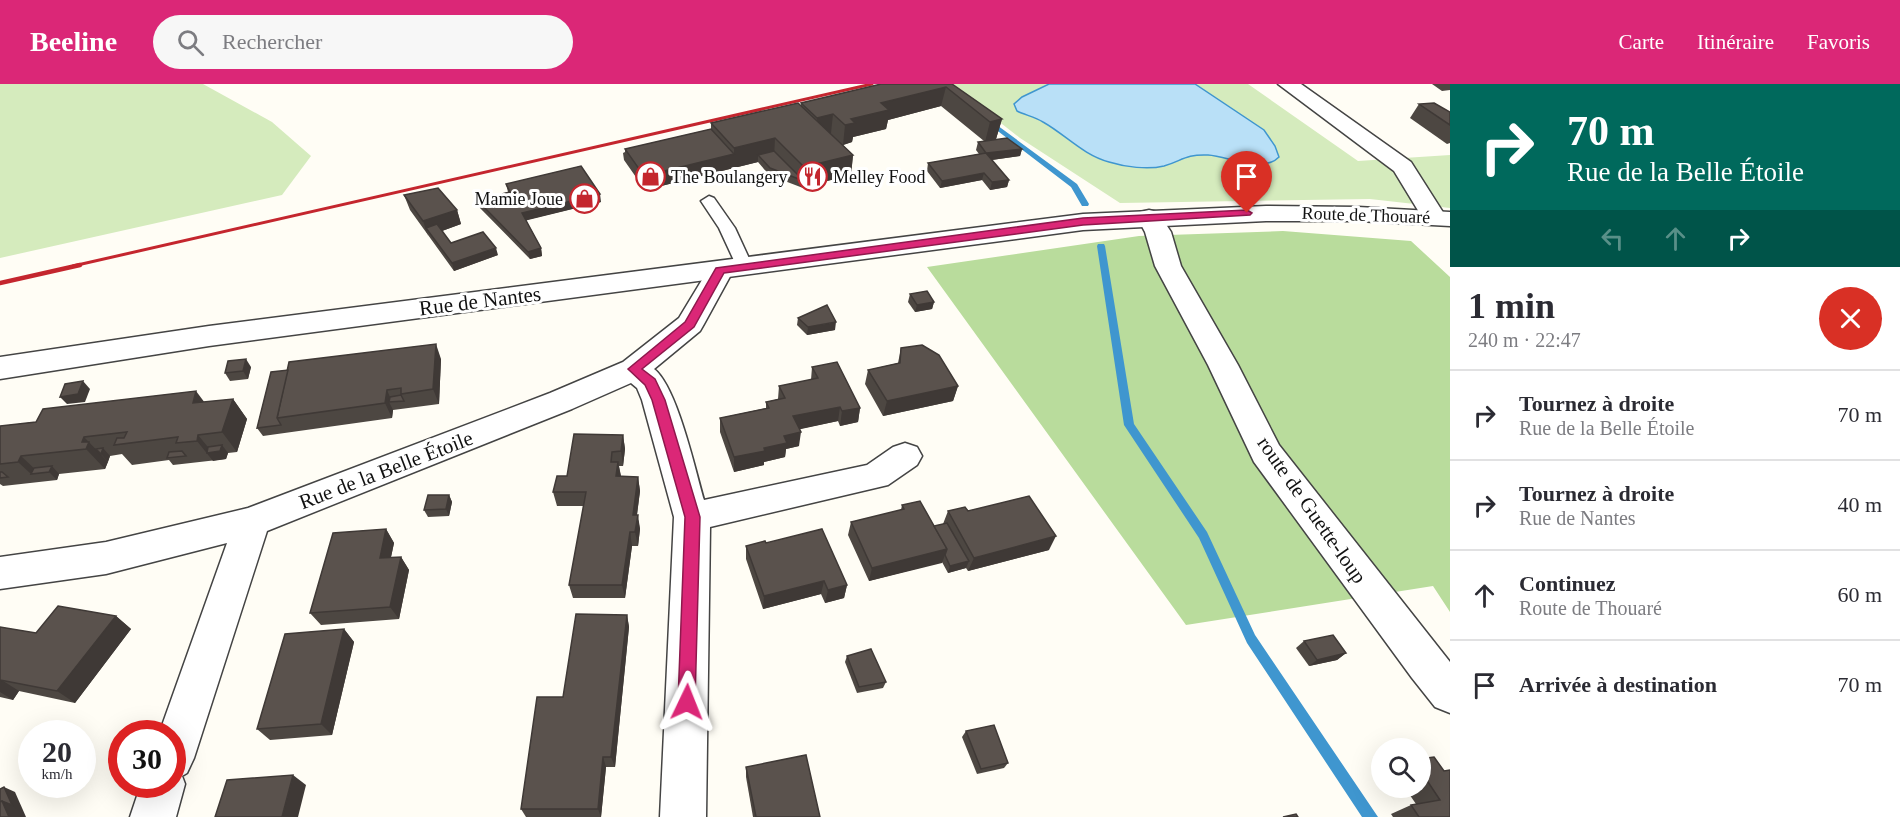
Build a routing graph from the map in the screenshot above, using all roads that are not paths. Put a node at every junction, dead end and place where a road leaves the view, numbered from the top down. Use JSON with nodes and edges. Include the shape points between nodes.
{"nodes":[{"id":1,"x":1288,"y":84,"type":"edge"},
{"id":2,"x":709,"y":201,"type":"dead end"},
{"id":3,"x":1149,"y":217,"type":"junction"},
{"id":4,"x":1442,"y":218,"type":"edge"},
{"id":5,"x":960,"y":238,"type":"joint"},
{"id":6,"x":732,"y":269,"type":"junction"},
{"id":7,"x":0,"y":368,"type":"edge"},
{"id":8,"x":634,"y":369,"type":"junction"},
{"id":9,"x":905,"y":456,"type":"dead end"},
{"id":10,"x":692,"y":517,"type":"junction"},
{"id":11,"x":252,"y":522,"type":"junction"},
{"id":12,"x":0,"y":573,"type":"edge"},
{"id":13,"x":1450,"y":693,"type":"edge"},
{"id":14,"x":185,"y":720,"type":"edge"},
{"id":15,"x":159,"y":798,"type":"edge"},
{"id":16,"x":153,"y":817,"type":"edge"},
{"id":17,"x":683,"y":817,"type":"edge"}],
"edges":[{"from":1,"to":4,"type":"street","via":[[1402,167]]},
{"from":2,"to":6,"type":"lane","via":[[727,228]]},
{"from":3,"to":4,"type":"street","name":"Route de Thouaré","via":[[1317,212]]},
{"from":3,"to":5,"type":"street","name":"Route de Thouaré"},
{"from":3,"to":13,"type":"street","name":"route de Guette-loup","via":[[1168,266],[1266,453]]},
{"from":5,"to":6,"type":"street","name":"Rue de Nantes"},
{"from":6,"to":7,"type":"street","name":"Rue de Nantes","via":[[209,336]]},
{"from":6,"to":8,"type":"street","name":"Rue de la Belle Étoile","via":[[690,324]]},
{"from":8,"to":10,"type":"street","via":[[650,382],[658,400]]},
{"from":8,"to":11,"type":"street","name":"Rue de la Belle Étoile"},
{"from":9,"to":10,"type":"street","via":[[876,476]]},
{"from":10,"to":17,"type":"street"},
{"from":11,"to":12,"type":"street","name":"Rue de la Belle Étoile","via":[[106,558]]},
{"from":11,"to":14,"type":"street"},
{"from":15,"to":16,"type":"street"}]}
